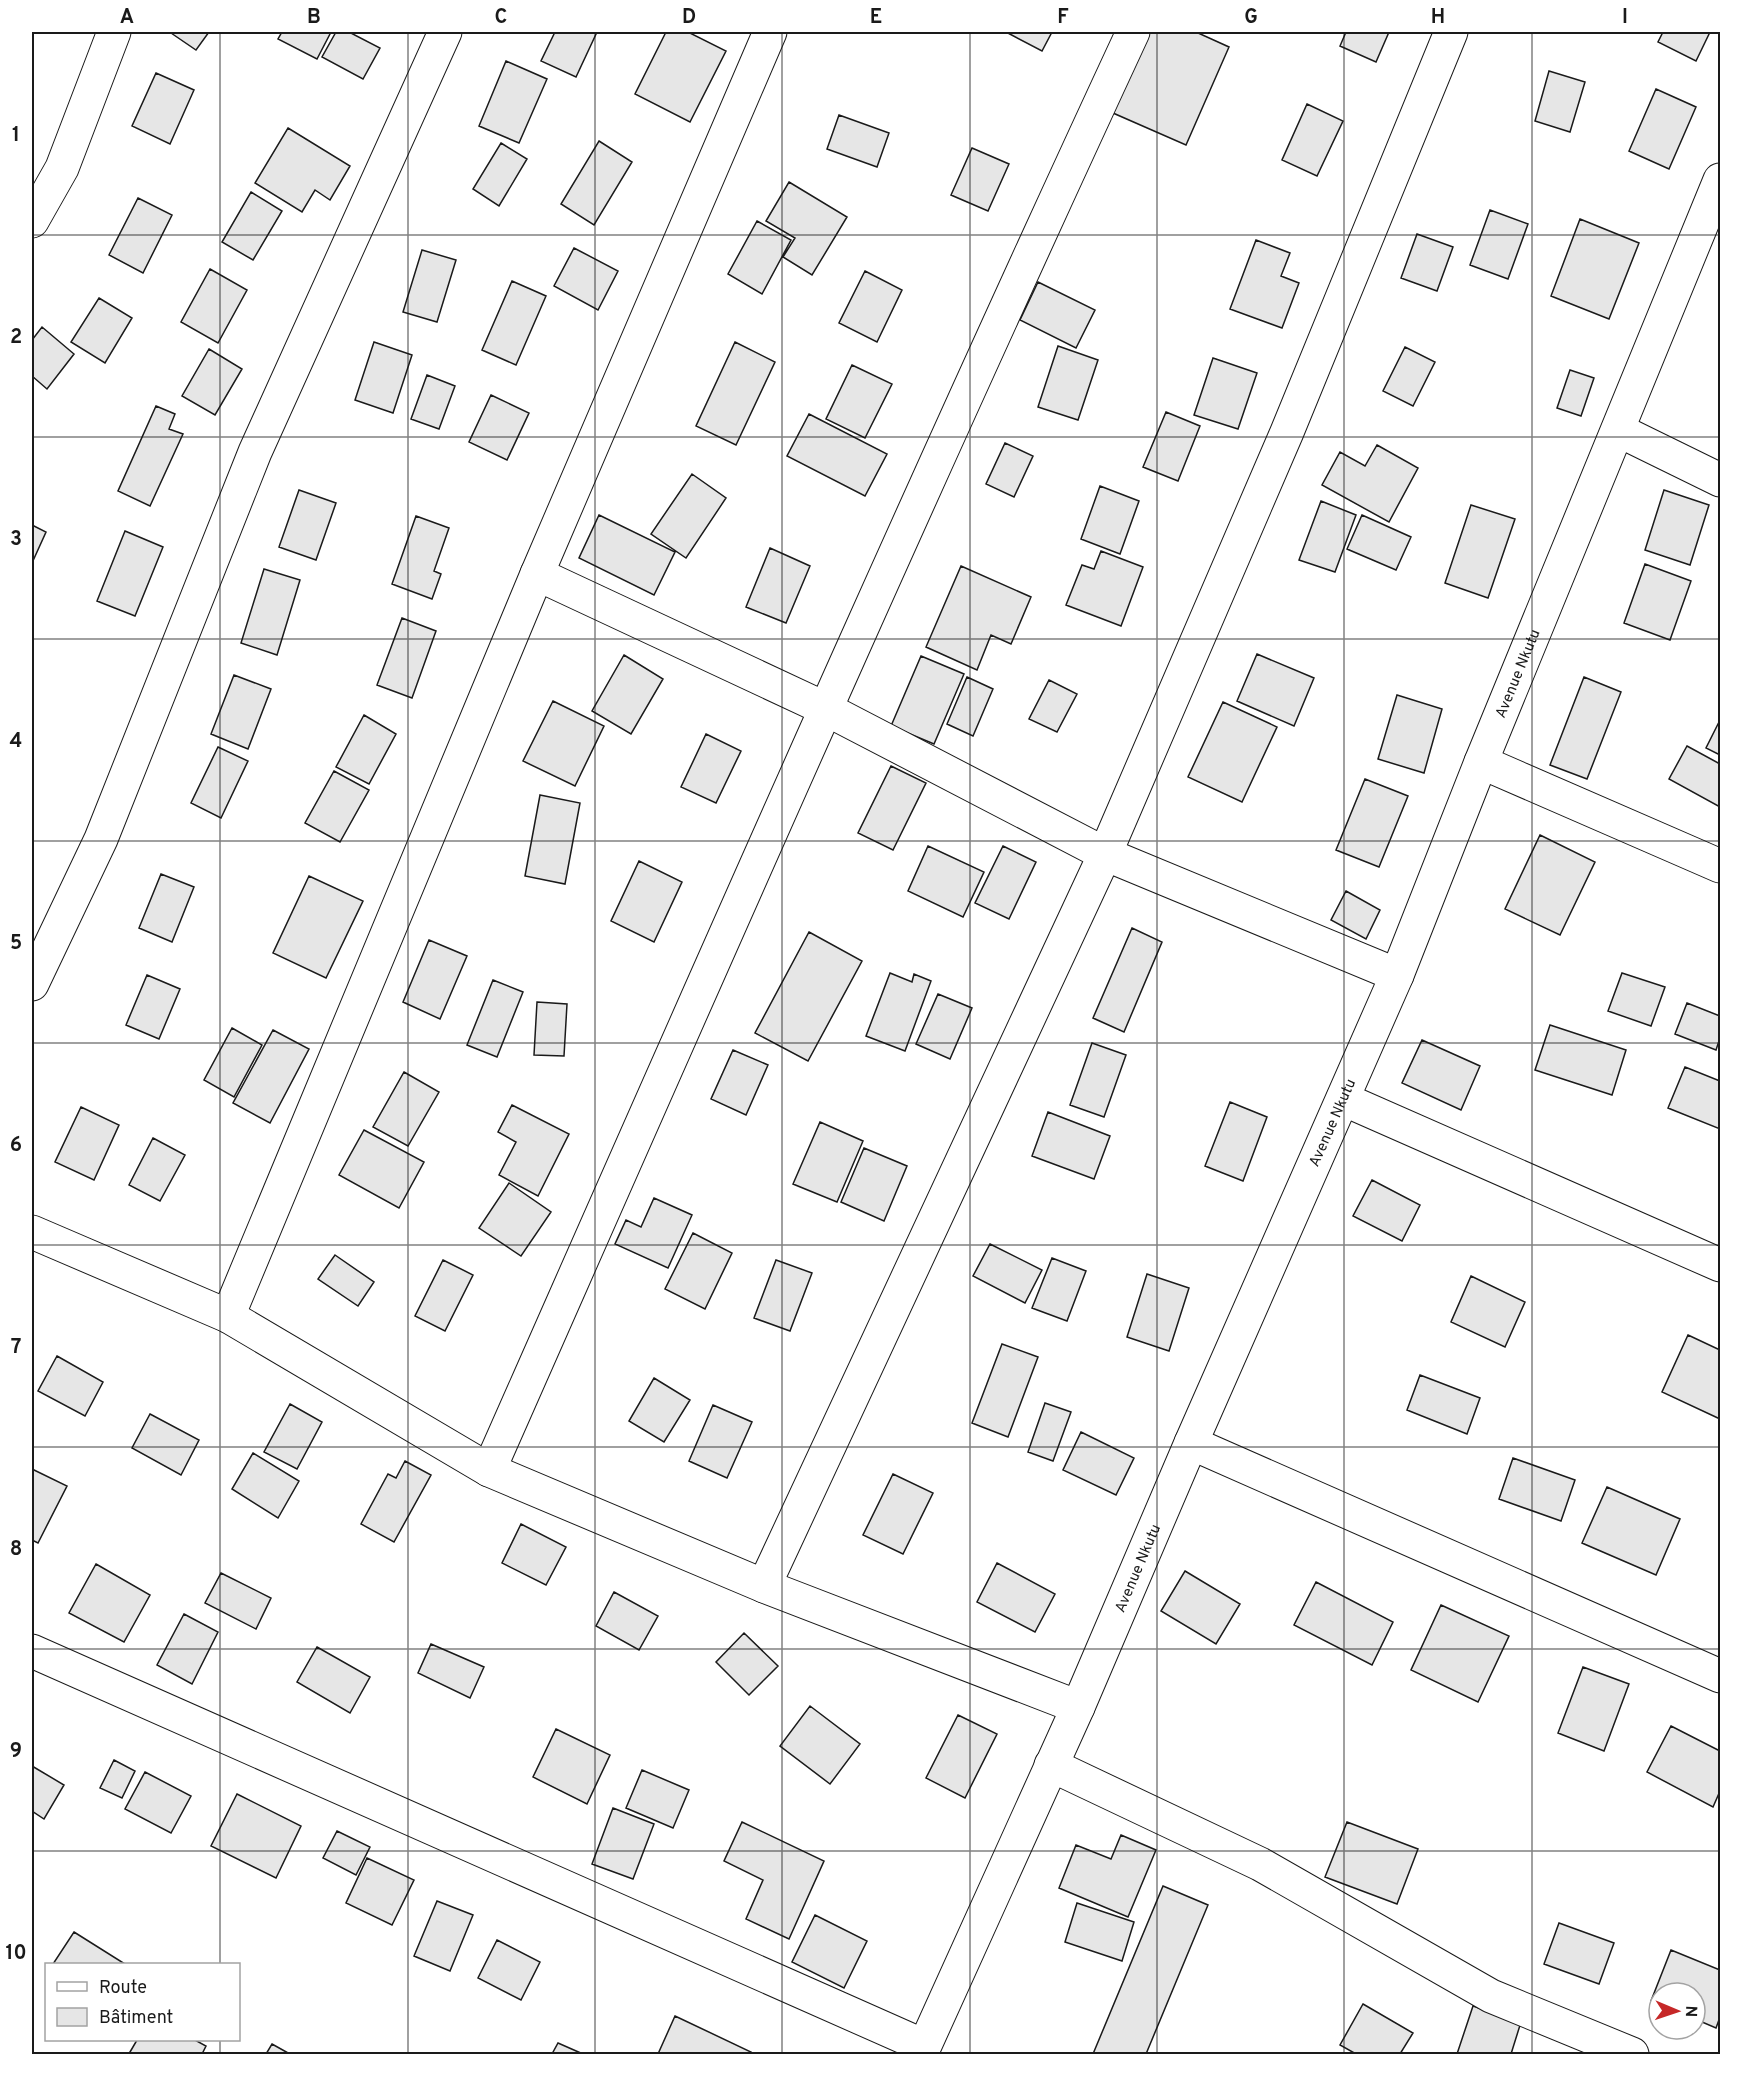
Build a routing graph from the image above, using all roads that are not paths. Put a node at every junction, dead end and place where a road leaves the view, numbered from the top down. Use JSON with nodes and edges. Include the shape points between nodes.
{"nodes":[{"id":1,"x":114,"y":32,"type":"edge"},
{"id":2,"x":445,"y":32,"type":"edge"},
{"id":3,"x":770,"y":32,"type":"edge"},
{"id":4,"x":1133,"y":32,"type":"edge"},
{"id":5,"x":1451,"y":32,"type":"edge"},
{"id":6,"x":1720,"y":180,"type":"edge"},
{"id":7,"x":32,"y":221,"type":"edge"},
{"id":8,"x":1618,"y":430,"type":"junction"},
{"id":9,"x":1720,"y":480,"type":"edge"},
{"id":10,"x":537,"y":574,"type":"junction"},
{"id":11,"x":825,"y":709,"type":"junction"},
{"id":12,"x":1481,"y":762,"type":"junction"},
{"id":13,"x":1105,"y":854,"type":"junction"},
{"id":14,"x":1720,"y":866,"type":"edge"},
{"id":15,"x":1397,"y":975,"type":"junction"},
{"id":16,"x":32,"y":984,"type":"edge"},
{"id":17,"x":1343,"y":1099,"type":"junction"},
{"id":18,"x":32,"y":1232,"type":"edge"},
{"id":19,"x":1720,"y":1265,"type":"edge"},
{"id":20,"x":228,"y":1317,"type":"junction"},
{"id":21,"x":1191,"y":1443,"type":"junction"},
{"id":22,"x":489,"y":1470,"type":"junction"},
{"id":23,"x":764,"y":1586,"type":"junction"},
{"id":24,"x":32,"y":1651,"type":"edge"},
{"id":25,"x":1720,"y":1676,"type":"edge"},
{"id":26,"x":1078,"y":1707,"type":"junction"},
{"id":27,"x":1051,"y":1765,"type":"junction"},
{"id":28,"x":923,"y":2050,"type":"edge"},
{"id":29,"x":1632,"y":2055,"type":"edge"}],
"edges":[{"from":1,"to":7,"type":"street","via":[[62,168]]},
{"from":2,"to":16,"type":"street","via":[[255,452],[101,839]]},
{"from":3,"to":10,"type":"street"},
{"from":4,"to":11,"type":"street"},
{"from":5,"to":13,"type":"street","via":[[1287,432]]},
{"from":6,"to":8,"type":"street","name":"Avenue Nkutu"},
{"from":8,"to":9,"type":"street"},
{"from":8,"to":12,"type":"street","name":"Avenue Nkutu"},
{"from":10,"to":11,"type":"street"},
{"from":10,"to":20,"type":"street"},
{"from":11,"to":13,"type":"street"},
{"from":11,"to":22,"type":"street"},
{"from":12,"to":14,"type":"street"},
{"from":12,"to":15,"type":"street","name":"Avenue Nkutu"},
{"from":13,"to":15,"type":"street"},
{"from":13,"to":23,"type":"street"},
{"from":15,"to":17,"type":"street","name":"Avenue Nkutu"},
{"from":17,"to":19,"type":"street"},
{"from":17,"to":21,"type":"street","name":"Avenue Nkutu"},
{"from":18,"to":20,"type":"street"},
{"from":20,"to":22,"type":"street"},
{"from":21,"to":25,"type":"street"},
{"from":21,"to":26,"type":"street","name":"Avenue Nkutu"},
{"from":22,"to":23,"type":"street"},
{"from":23,"to":26,"type":"street"},
{"from":24,"to":28,"type":"street"},
{"from":26,"to":27,"type":"street","name":"Avenue Nkutu"},
{"from":27,"to":28,"type":"street","name":"Avenue Nkutu"},
{"from":27,"to":29,"type":"street","via":[[1260,1864],[1491,1996]]}]}
